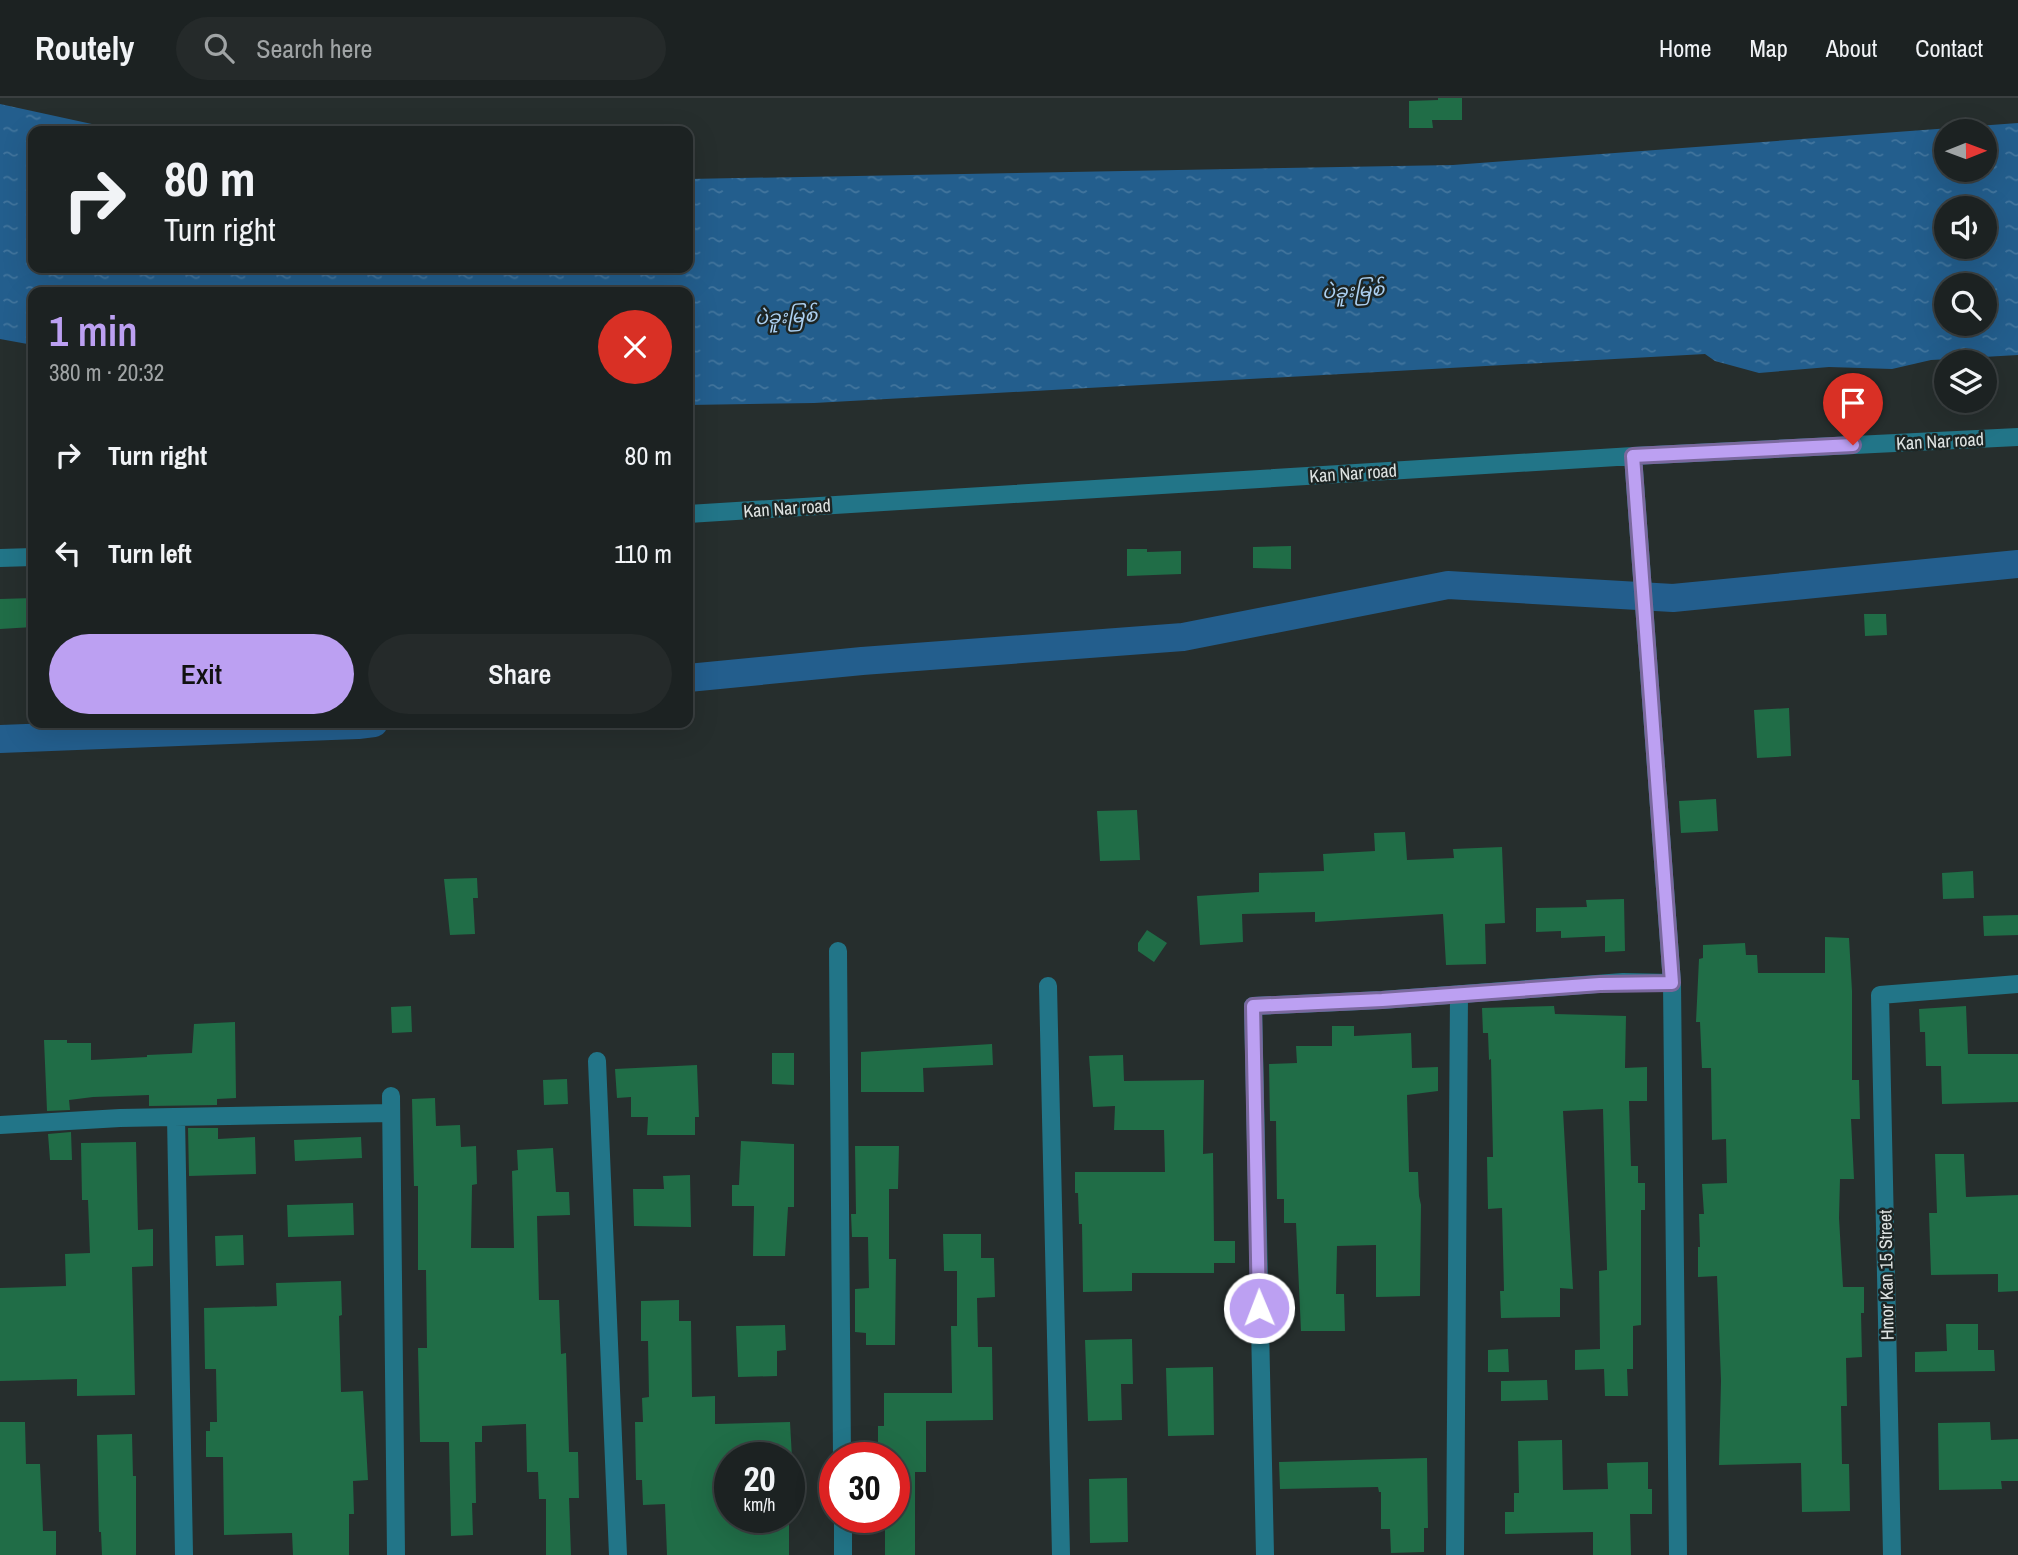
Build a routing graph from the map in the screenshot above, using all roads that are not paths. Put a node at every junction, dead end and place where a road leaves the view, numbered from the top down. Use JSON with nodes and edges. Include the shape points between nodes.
{"nodes":[{"id":1,"x":2018,"y":438,"type":"edge"},
{"id":2,"x":1633,"y":456,"type":"junction"},
{"id":3,"x":693,"y":514,"type":"edge"},
{"id":4,"x":28,"y":557,"type":"edge"},
{"id":5,"x":0,"y":558,"type":"edge"},
{"id":6,"x":838,"y":951,"type":"dead end"},
{"id":7,"x":1672,"y":983,"type":"junction"},
{"id":8,"x":2018,"y":984,"type":"edge"},
{"id":9,"x":1048,"y":986,"type":"dead end"},
{"id":10,"x":1460,"y":994,"type":"junction"},
{"id":11,"x":597,"y":1061,"type":"dead end"},
{"id":12,"x":176,"y":1117,"type":"junction"},
{"id":13,"x":0,"y":1125,"type":"edge"},
{"id":14,"x":842,"y":1442,"type":"edge"},
{"id":15,"x":843,"y":1533,"type":"edge"},
{"id":16,"x":184,"y":1555,"type":"edge"},
{"id":17,"x":397,"y":1555,"type":"edge"},
{"id":18,"x":618,"y":1555,"type":"edge"},
{"id":19,"x":843,"y":1555,"type":"edge"},
{"id":20,"x":1061,"y":1555,"type":"edge"},
{"id":21,"x":1265,"y":1555,"type":"edge"},
{"id":22,"x":1455,"y":1555,"type":"edge"},
{"id":23,"x":1678,"y":1555,"type":"edge"},
{"id":24,"x":1892,"y":1555,"type":"edge"}],
"edges":[{"from":1,"to":2,"type":"street","name":"Kan Nar road"},
{"from":2,"to":3,"type":"street","name":"Kan Nar road"},
{"from":2,"to":7,"type":"street"},
{"from":4,"to":5,"type":"street"},
{"from":6,"to":14,"type":"street"},
{"from":7,"to":10,"type":"street","via":[[1623,982]]},
{"from":7,"to":23,"type":"street"},
{"from":8,"to":24,"type":"street","name":"Hmor Kan 15 Street","via":[[1880,995]]},
{"from":9,"to":20,"type":"street"},
{"from":10,"to":21,"type":"street","via":[[1253,1006]]},
{"from":10,"to":22,"type":"street"},
{"from":11,"to":18,"type":"street"},
{"from":12,"to":13,"type":"street"},
{"from":12,"to":16,"type":"street"},
{"from":12,"to":17,"type":"street","via":[[391,1105]]},
{"from":15,"to":19,"type":"street"}]}
